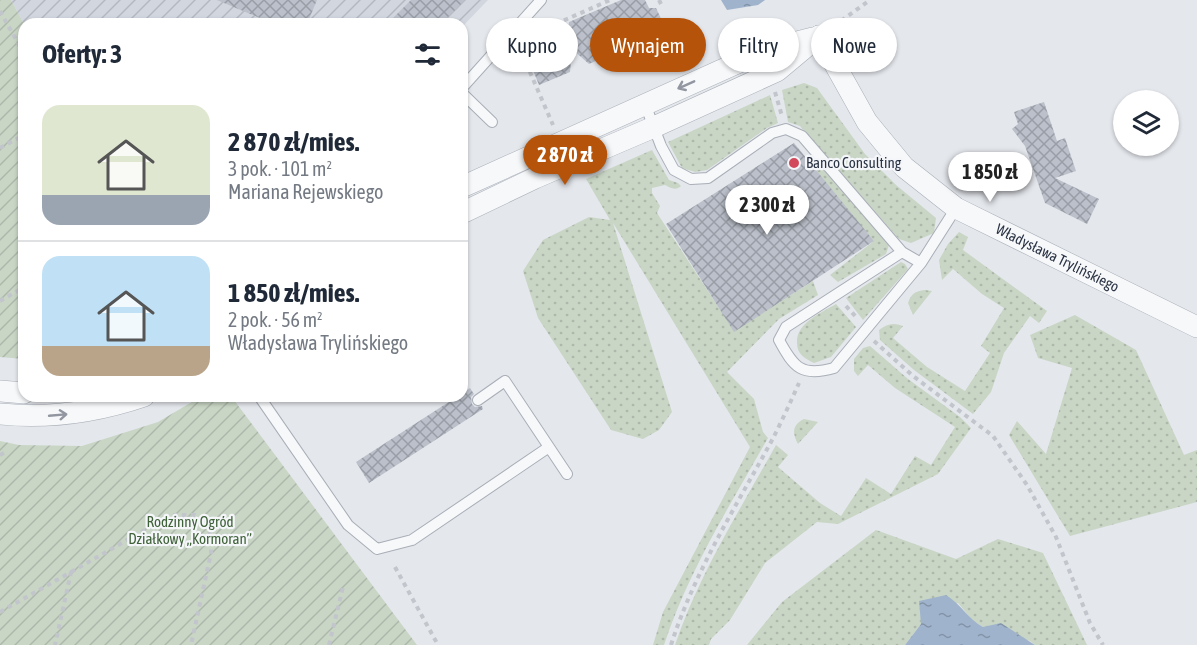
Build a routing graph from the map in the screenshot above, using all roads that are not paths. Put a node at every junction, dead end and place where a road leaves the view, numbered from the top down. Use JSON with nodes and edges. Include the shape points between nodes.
{"nodes":[{"id":1,"x":541,"y":0,"type":"edge"},
{"id":2,"x":811,"y":38,"type":"edge"},
{"id":3,"x":811,"y":43,"type":"edge"},
{"id":4,"x":839,"y":72,"type":"edge"},
{"id":5,"x":468,"y":83,"type":"edge"},
{"id":6,"x":468,"y":96,"type":"edge"},
{"id":7,"x":645,"y":104,"type":"junction"},
{"id":8,"x":492,"y":122,"type":"dead end"},
{"id":9,"x":654,"y":127,"type":"junction"},
{"id":10,"x":468,"y":184,"type":"edge"},
{"id":11,"x":956,"y":208,"type":"junction"},
{"id":12,"x":468,"y":210,"type":"edge"},
{"id":13,"x":902,"y":252,"type":"junction"},
{"id":14,"x":921,"y":263,"type":"junction"},
{"id":15,"x":1197,"y":327,"type":"edge"},
{"id":16,"x":0,"y":391,"type":"edge"},
{"id":17,"x":18,"y":392,"type":"edge"},
{"id":18,"x":478,"y":400,"type":"dead end"},
{"id":19,"x":128,"y":402,"type":"edge"},
{"id":20,"x":263,"y":402,"type":"edge"},
{"id":21,"x":0,"y":414,"type":"edge"},
{"id":22,"x":549,"y":447,"type":"junction"},
{"id":23,"x":567,"y":474,"type":"dead end"}],
"edges":[{"from":1,"to":5,"type":"lane"},
{"from":2,"to":7,"type":"street","one_way":true,"via":[[766,50]]},
{"from":3,"to":9,"type":"street","via":[[777,71]]},
{"from":4,"to":11,"type":"street","name":"Władysława Trylińskiego","via":[[867,122],[904,167]]},
{"from":6,"to":8,"type":"lane"},
{"from":7,"to":9,"type":"lane"},
{"from":7,"to":10,"type":"street"},
{"from":9,"to":12,"type":"street"},
{"from":9,"to":13,"type":"lane","via":[[674,170],[691,179],[708,178],[772,133],[786,129],[802,136]]},
{"from":11,"to":14,"type":"lane"},
{"from":11,"to":15,"type":"street","name":"Władysława Trylińskiego"},
{"from":13,"to":14,"type":"lane"},
{"from":13,"to":14,"type":"lane","via":[[786,327],[779,340],[804,372],[834,368]]},
{"from":16,"to":17,"type":"street"},
{"from":18,"to":22,"type":"lane","via":[[505,381]]},
{"from":21,"to":19,"type":"street","one_way":true,"via":[[77,414]]},
{"from":20,"to":22,"type":"lane","via":[[348,525],[377,549],[412,540]]},
{"from":22,"to":23,"type":"lane"}]}
